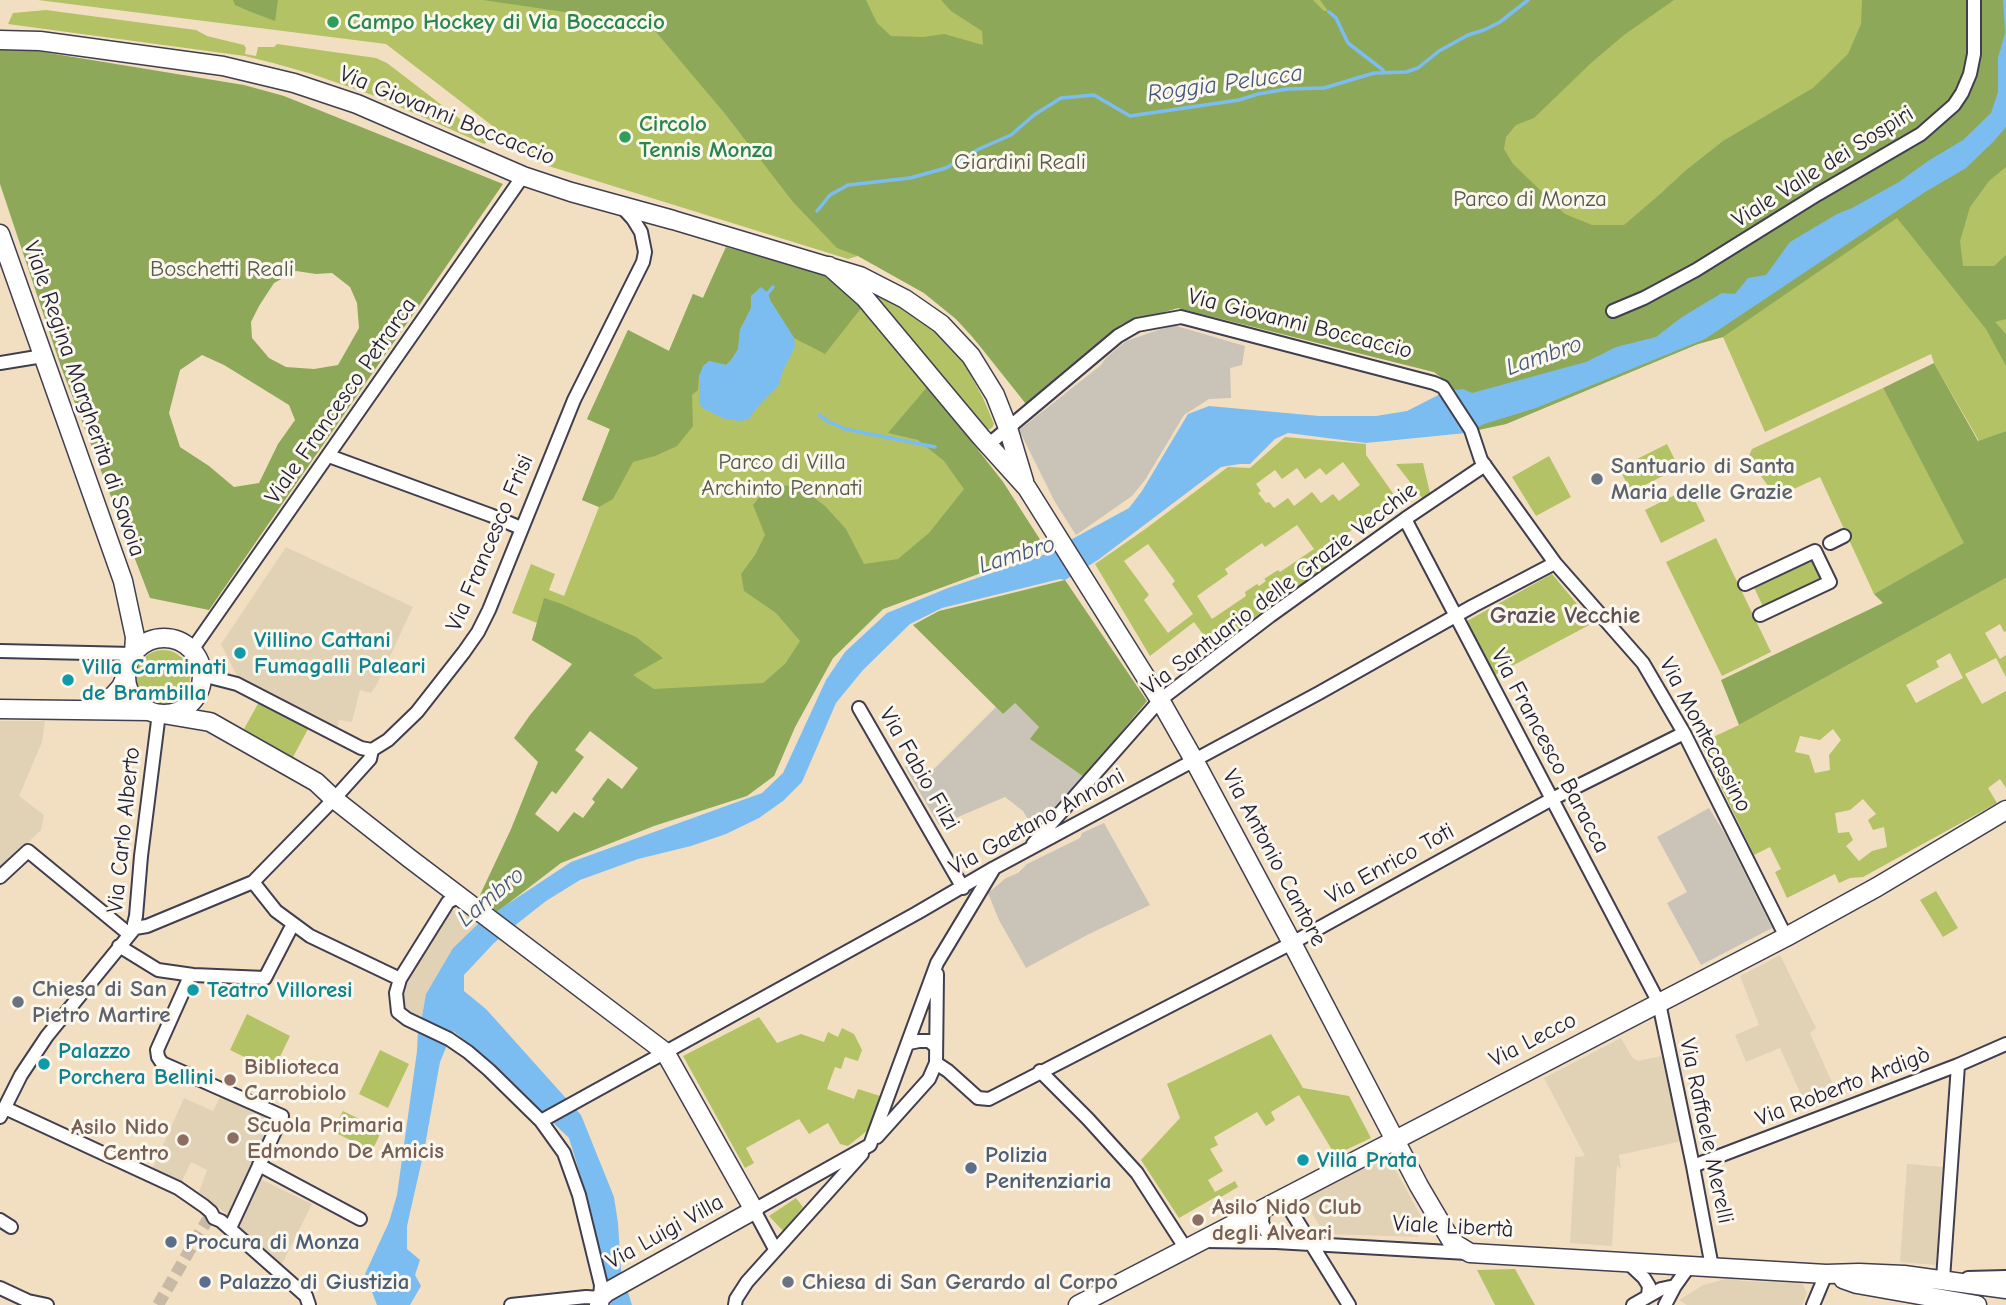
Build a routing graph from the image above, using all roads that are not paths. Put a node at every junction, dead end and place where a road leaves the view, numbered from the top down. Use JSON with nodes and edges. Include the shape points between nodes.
{"nodes":[{"id":1,"x":1973,"y":0,"type":"edge"},
{"id":2,"x":0,"y":28,"type":"edge"},
{"id":3,"x":0,"y":40,"type":"edge"},
{"id":4,"x":40,"y":41,"type":"junction"},
{"id":5,"x":523,"y":176,"type":"junction"},
{"id":6,"x":620,"y":206,"type":"junction"},
{"id":7,"x":0,"y":234,"type":"edge"},
{"id":8,"x":829,"y":266,"type":"junction"},
{"id":9,"x":1613,"y":311,"type":"dead end"},
{"id":10,"x":43,"y":356,"type":"junction"},
{"id":11,"x":0,"y":363,"type":"edge"},
{"id":12,"x":1446,"y":391,"type":"joint"},
{"id":13,"x":1008,"y":428,"type":"junction"},
{"id":14,"x":988,"y":445,"type":"junction"},
{"id":15,"x":329,"y":456,"type":"junction"},
{"id":16,"x":1481,"y":460,"type":"junction"},
{"id":17,"x":1027,"y":488,"type":"junction"},
{"id":18,"x":1405,"y":519,"type":"junction"},
{"id":19,"x":522,"y":528,"type":"junction"},
{"id":20,"x":1844,"y":536,"type":"dead end"},
{"id":21,"x":1830,"y":543,"type":"dead end"},
{"id":22,"x":1555,"y":563,"type":"junction"},
{"id":23,"x":122,"y":581,"type":"junction"},
{"id":24,"x":1745,"y":584,"type":"dead end"},
{"id":25,"x":1760,"y":615,"type":"dead end"},
{"id":26,"x":1455,"y":616,"type":"junction"},
{"id":27,"x":166,"y":638,"type":"junction"},
{"id":28,"x":192,"y":650,"type":"junction"},
{"id":29,"x":0,"y":651,"type":"edge"},
{"id":30,"x":133,"y":653,"type":"junction"},
{"id":31,"x":126,"y":676,"type":"junction"},
{"id":32,"x":201,"y":682,"type":"junction"},
{"id":33,"x":1160,"y":700,"type":"junction"},
{"id":34,"x":859,"y":708,"type":"dead end"},
{"id":35,"x":0,"y":709,"type":"edge"},
{"id":36,"x":86,"y":709,"type":"junction"},
{"id":37,"x":157,"y":713,"type":"junction"},
{"id":38,"x":210,"y":722,"type":"junction"},
{"id":39,"x":1684,"y":733,"type":"junction"},
{"id":40,"x":373,"y":750,"type":"junction"},
{"id":41,"x":1194,"y":760,"type":"junction"},
{"id":42,"x":334,"y":799,"type":"junction"},
{"id":43,"x":1552,"y":799,"type":"junction"},
{"id":44,"x":2006,"y":810,"type":"edge"},
{"id":45,"x":1026,"y":852,"type":"junction"},
{"id":46,"x":994,"y":868,"type":"junction"},
{"id":47,"x":0,"y":877,"type":"edge"},
{"id":48,"x":253,"y":883,"type":"junction"},
{"id":49,"x":963,"y":888,"type":"junction"},
{"id":50,"x":460,"y":897,"type":"junction"},
{"id":51,"x":293,"y":924,"type":"junction"},
{"id":52,"x":132,"y":931,"type":"junction"},
{"id":53,"x":1786,"y":937,"type":"junction"},
{"id":54,"x":1292,"y":943,"type":"junction"},
{"id":55,"x":119,"y":946,"type":"junction"},
{"id":56,"x":937,"y":963,"type":"junction"},
{"id":57,"x":188,"y":979,"type":"junction"},
{"id":58,"x":400,"y":979,"type":"junction"},
{"id":59,"x":1659,"y":1003,"type":"junction"},
{"id":60,"x":909,"y":1043,"type":"junction"},
{"id":61,"x":2006,"y":1044,"type":"edge"},
{"id":62,"x":935,"y":1046,"type":"junction"},
{"id":63,"x":665,"y":1052,"type":"junction"},
{"id":64,"x":936,"y":1063,"type":"junction"},
{"id":65,"x":1958,"y":1065,"type":"junction"},
{"id":66,"x":1040,"y":1071,"type":"junction"},
{"id":67,"x":897,"y":1075,"type":"junction"},
{"id":68,"x":919,"y":1091,"type":"junction"},
{"id":69,"x":2,"y":1112,"type":"edge"},
{"id":70,"x":543,"y":1120,"type":"junction"},
{"id":71,"x":1395,"y":1139,"type":"junction"},
{"id":72,"x":870,"y":1145,"type":"junction"},
{"id":73,"x":260,"y":1166,"type":"junction"},
{"id":74,"x":1693,"y":1166,"type":"junction"},
{"id":75,"x":1283,"y":1198,"type":"junction"},
{"id":76,"x":1263,"y":1208,"type":"junction"},
{"id":77,"x":754,"y":1210,"type":"junction"},
{"id":78,"x":360,"y":1219,"type":"dead end"},
{"id":79,"x":230,"y":1228,"type":"junction"},
{"id":80,"x":1276,"y":1242,"type":"junction"},
{"id":81,"x":1311,"y":1244,"type":"junction"},
{"id":82,"x":1192,"y":1245,"type":"junction"},
{"id":83,"x":775,"y":1248,"type":"junction"},
{"id":84,"x":1470,"y":1253,"type":"junction"},
{"id":85,"x":1627,"y":1261,"type":"junction"},
{"id":86,"x":1690,"y":1265,"type":"junction"},
{"id":87,"x":1712,"y":1267,"type":"junction"},
{"id":88,"x":1826,"y":1274,"type":"junction"},
{"id":89,"x":2006,"y":1278,"type":"edge"},
{"id":90,"x":1943,"y":1279,"type":"junction"},
{"id":91,"x":1675,"y":1286,"type":"junction"},
{"id":92,"x":0,"y":1288,"type":"edge"},
{"id":93,"x":2006,"y":1289,"type":"edge"},
{"id":94,"x":1648,"y":1296,"type":"junction"},
{"id":95,"x":602,"y":1298,"type":"edge"},
{"id":96,"x":1104,"y":1299,"type":"edge"},
{"id":97,"x":27,"y":1303,"type":"edge"},
{"id":98,"x":47,"y":1305,"type":"edge"},
{"id":99,"x":309,"y":1305,"type":"edge"},
{"id":100,"x":511,"y":1305,"type":"edge"},
{"id":101,"x":735,"y":1305,"type":"edge"},
{"id":102,"x":1078,"y":1305,"type":"edge"},
{"id":103,"x":1349,"y":1305,"type":"edge"},
{"id":104,"x":1633,"y":1305,"type":"edge"},
{"id":105,"x":1665,"y":1305,"type":"edge"},
{"id":106,"x":1813,"y":1305,"type":"edge"},
{"id":107,"x":1965,"y":1305,"type":"edge"},
{"id":108,"x":1977,"y":1305,"type":"edge"}],
"edges":[{"from":1,"to":9,"type":"street","name":"Viale Valle dei Sospiri","via":[[1970,74],[1954,105],[1921,134],[1696,270]]},
{"from":2,"to":4,"type":"main road","name":"Via Giovanni Boccaccio"},
{"from":3,"to":4,"type":"main road","name":"Via Giovanni Boccaccio"},
{"from":4,"to":5,"type":"main road","name":"Via Giovanni Boccaccio","via":[[223,66],[295,83],[357,104]]},
{"from":5,"to":6,"type":"main road","name":"Via Giovanni Boccaccio"},
{"from":5,"to":15,"type":"street","name":"Viale Francesco Petrarca"},
{"from":6,"to":8,"type":"main road","name":"Via Giovanni Boccaccio"},
{"from":6,"to":19,"type":"street","name":"Via Francesco Frisi","via":[[641,232],[643,262],[574,400]]},
{"from":7,"to":10,"type":"main road","name":"Viale Regina Margherita di Savoia"},
{"from":8,"to":13,"type":"main road","name":"Via Giovanni Boccaccio","via":[[905,299],[941,324],[971,356]]},
{"from":8,"to":14,"type":"main road","name":"Via Giovanni Boccaccio","via":[[865,298]]},
{"from":10,"to":11,"type":"street"},
{"from":10,"to":23,"type":"main road","name":"Viale Regina Margherita di Savoia"},
{"from":12,"to":13,"type":"street","name":"Via Giovanni Boccaccio","via":[[1434,383],[1181,317],[1137,325],[1118,336]]},
{"from":12,"to":16,"type":"street","name":"Via Montecassino","via":[[1471,430]]},
{"from":13,"to":14,"type":"street","name":"Via Giovanni Boccaccio"},
{"from":13,"to":17,"type":"main road","name":"Via Giovanni Boccaccio"},
{"from":14,"to":17,"type":"main road","name":"Via Giovanni Boccaccio"},
{"from":15,"to":19,"type":"street"},
{"from":15,"to":28,"type":"street","name":"Viale Francesco Petrarca"},
{"from":16,"to":18,"type":"street","name":"Via Santuario delle Grazie Vecchie"},
{"from":16,"to":22,"type":"street","name":"Via Montecassino"},
{"from":17,"to":33,"type":"main road","name":"Via Antonio Cantore"},
{"from":18,"to":26,"type":"street","name":"Via Francesco Baracca"},
{"from":18,"to":33,"type":"street","name":"Via Santuario delle Grazie Vecchie"},
{"from":19,"to":40,"type":"street","name":"Via Francesco Frisi","via":[[478,632],[417,712]]},
{"from":20,"to":21,"type":"street"},
{"from":22,"to":26,"type":"street","name":"Via Gaetano Annoni"},
{"from":22,"to":39,"type":"street","name":"Via Montecassino","via":[[1643,663]]},
{"from":23,"to":27,"type":"main road","name":"Viale Regina Margherita di Savoia","via":[[149,627]]},
{"from":23,"to":30,"type":"main road","name":"Viale Regina Margherita di Savoia","via":[[135,637]]},
{"from":24,"to":25,"type":"street","via":[[1816,551],[1829,582]]},
{"from":26,"to":41,"type":"street","name":"Via Gaetano Annoni"},
{"from":26,"to":43,"type":"street","name":"Via Francesco Baracca"},
{"from":27,"to":28,"type":"main road"},
{"from":27,"to":30,"type":"main road","via":[[147,641]]},
{"from":28,"to":32,"type":"main road","via":[[200,662]]},
{"from":29,"to":30,"type":"street"},
{"from":30,"to":31,"type":"main road"},
{"from":31,"to":36,"type":"main road","via":[[113,696]]},
{"from":31,"to":37,"type":"main road","via":[[132,697]]},
{"from":32,"to":37,"type":"main road","via":[[186,707]]},
{"from":32,"to":38,"type":"main road","via":[[201,702]]},
{"from":32,"to":40,"type":"street","via":[[237,684]]},
{"from":33,"to":41,"type":"main road","name":"Via Antonio Cantore"},
{"from":33,"to":45,"type":"street","name":"Via Santuario delle Grazie Vecchie"},
{"from":34,"to":49,"type":"street","name":"Via Fabio Filzi"},
{"from":35,"to":36,"type":"main road"},
{"from":36,"to":37,"type":"main road"},
{"from":37,"to":38,"type":"main road"},
{"from":37,"to":52,"type":"street","name":"Via Carlo Alberto"},
{"from":38,"to":42,"type":"main road","via":[[316,782]]},
{"from":39,"to":43,"type":"street","name":"Via Enrico Toti"},
{"from":39,"to":53,"type":"street","name":"Via Montecassino"},
{"from":40,"to":42,"type":"street","name":"Via Francesco Frisi"},
{"from":41,"to":45,"type":"street","name":"Via Gaetano Annoni"},
{"from":41,"to":54,"type":"main road","name":"Via Antonio Cantore"},
{"from":42,"to":48,"type":"street","name":"Via Francesco Frisi"},
{"from":42,"to":50,"type":"main road"},
{"from":43,"to":54,"type":"street","name":"Via Enrico Toti"},
{"from":43,"to":59,"type":"street","name":"Via Francesco Baracca"},
{"from":44,"to":53,"type":"main road","name":"Via Lecco"},
{"from":45,"to":46,"type":"street","name":"Via Gaetano Annoni"},
{"from":46,"to":49,"type":"street","name":"Via Gaetano Annoni"},
{"from":46,"to":56,"type":"street"},
{"from":47,"to":52,"type":"street","via":[[28,852]]},
{"from":48,"to":51,"type":"street"},
{"from":48,"to":52,"type":"street","name":"Via Francesco Frisi"},
{"from":49,"to":63,"type":"street","name":"Via Gaetano Annoni"},
{"from":50,"to":58,"type":"street","via":[[448,902]]},
{"from":50,"to":63,"type":"main road"},
{"from":51,"to":57,"type":"street","via":[[265,978]]},
{"from":51,"to":58,"type":"street"},
{"from":52,"to":55,"type":"street","name":"Via Carlo Alberto"},
{"from":53,"to":59,"type":"main road","name":"Via Lecco"},
{"from":54,"to":66,"type":"street","name":"Via Enrico Toti"},
{"from":54,"to":71,"type":"main road","name":"Via Antonio Cantore"},
{"from":55,"to":57,"type":"street","via":[[158,970]]},
{"from":55,"to":69,"type":"street","name":"Via Carlo Alberto","via":[[47,1035]]},
{"from":56,"to":60,"type":"street"},
{"from":56,"to":62,"type":"street"},
{"from":57,"to":73,"type":"street","via":[[157,1050],[158,1058],[282,1116]]},
{"from":58,"to":70,"type":"street","via":[[398,1012],[449,1039]]},
{"from":59,"to":71,"type":"main road","name":"Via Lecco"},
{"from":59,"to":74,"type":"street","name":"Via Raffaele Merelli"},
{"from":60,"to":62,"type":"street","via":[[929,1041]]},
{"from":60,"to":67,"type":"street"},
{"from":61,"to":65,"type":"street","name":"Via Roberto Ardigò"},
{"from":62,"to":64,"type":"street"},
{"from":63,"to":70,"type":"street","name":"Via Gaetano Annoni"},
{"from":63,"to":77,"type":"main road"},
{"from":64,"to":66,"type":"street","name":"Via Enrico Toti","via":[[983,1099]]},
{"from":64,"to":68,"type":"street"},
{"from":65,"to":74,"type":"street","name":"Via Roberto Ardigò"},
{"from":65,"to":90,"type":"street"},
{"from":66,"to":82,"type":"street","via":[[1137,1173]]},
{"from":67,"to":68,"type":"street","via":[[900,1082]]},
{"from":67,"to":72,"type":"street"},
{"from":68,"to":72,"type":"street"},
{"from":69,"to":79,"type":"street","via":[[178,1188]]},
{"from":70,"to":95,"type":"street","via":[[564,1153],[579,1195]]},
{"from":71,"to":75,"type":"main road","name":"Via Lecco"},
{"from":71,"to":84,"type":"main road","name":"Via Antonio Cantore","via":[[1449,1238]]},
{"from":72,"to":77,"type":"street"},
{"from":72,"to":83,"type":"street"},
{"from":73,"to":78,"type":"street"},
{"from":73,"to":79,"type":"street"},
{"from":74,"to":87,"type":"street","name":"Via Raffaele Merelli"},
{"from":75,"to":76,"type":"main road","name":"Via Lecco"},
{"from":75,"to":81,"type":"street"},
{"from":76,"to":80,"type":"street","via":[[1262,1223]]},
{"from":76,"to":82,"type":"main road","name":"Via Lecco"},
{"from":77,"to":83,"type":"street"},
{"from":77,"to":95,"type":"main road","name":"Via Luigi Villa"},
{"from":79,"to":99,"type":"street","via":[[306,1296]]},
{"from":80,"to":81,"type":"street","name":"Viale Libertà"},
{"from":80,"to":82,"type":"street","name":"Viale Libertà","via":[[1217,1240]]},
{"from":81,"to":84,"type":"street","name":"Viale Libertà"},
{"from":81,"to":103,"type":"street"},
{"from":82,"to":96,"type":"main road","name":"Via Lecco"},
{"from":83,"to":101,"type":"street"},
{"from":84,"to":85,"type":"main road","name":"Viale Libertà"},
{"from":85,"to":86,"type":"main road","name":"Viale Libertà"},
{"from":85,"to":94,"type":"street","via":[[1649,1286]]},
{"from":86,"to":87,"type":"main road","name":"Viale Libertà"},
{"from":86,"to":91,"type":"street"},
{"from":87,"to":88,"type":"main road","name":"Viale Libertà"},
{"from":88,"to":90,"type":"main road","name":"Viale Libertà"},
{"from":88,"to":106,"type":"street"},
{"from":88,"to":107,"type":"main road","name":"Viale Libertà"},
{"from":89,"to":90,"type":"street","name":"Viale Libertà"},
{"from":90,"to":93,"type":"main road","name":"Viale Libertà"},
{"from":91,"to":94,"type":"street"},
{"from":91,"to":105,"type":"street"},
{"from":92,"to":97,"type":"street"},
{"from":94,"to":104,"type":"street"},
{"from":95,"to":100,"type":"street"},
{"from":96,"to":102,"type":"main road","name":"Via Lecco"},
{"from":97,"to":98,"type":"street"},
{"from":107,"to":108,"type":"main road","name":"Viale Libertà"}]}
